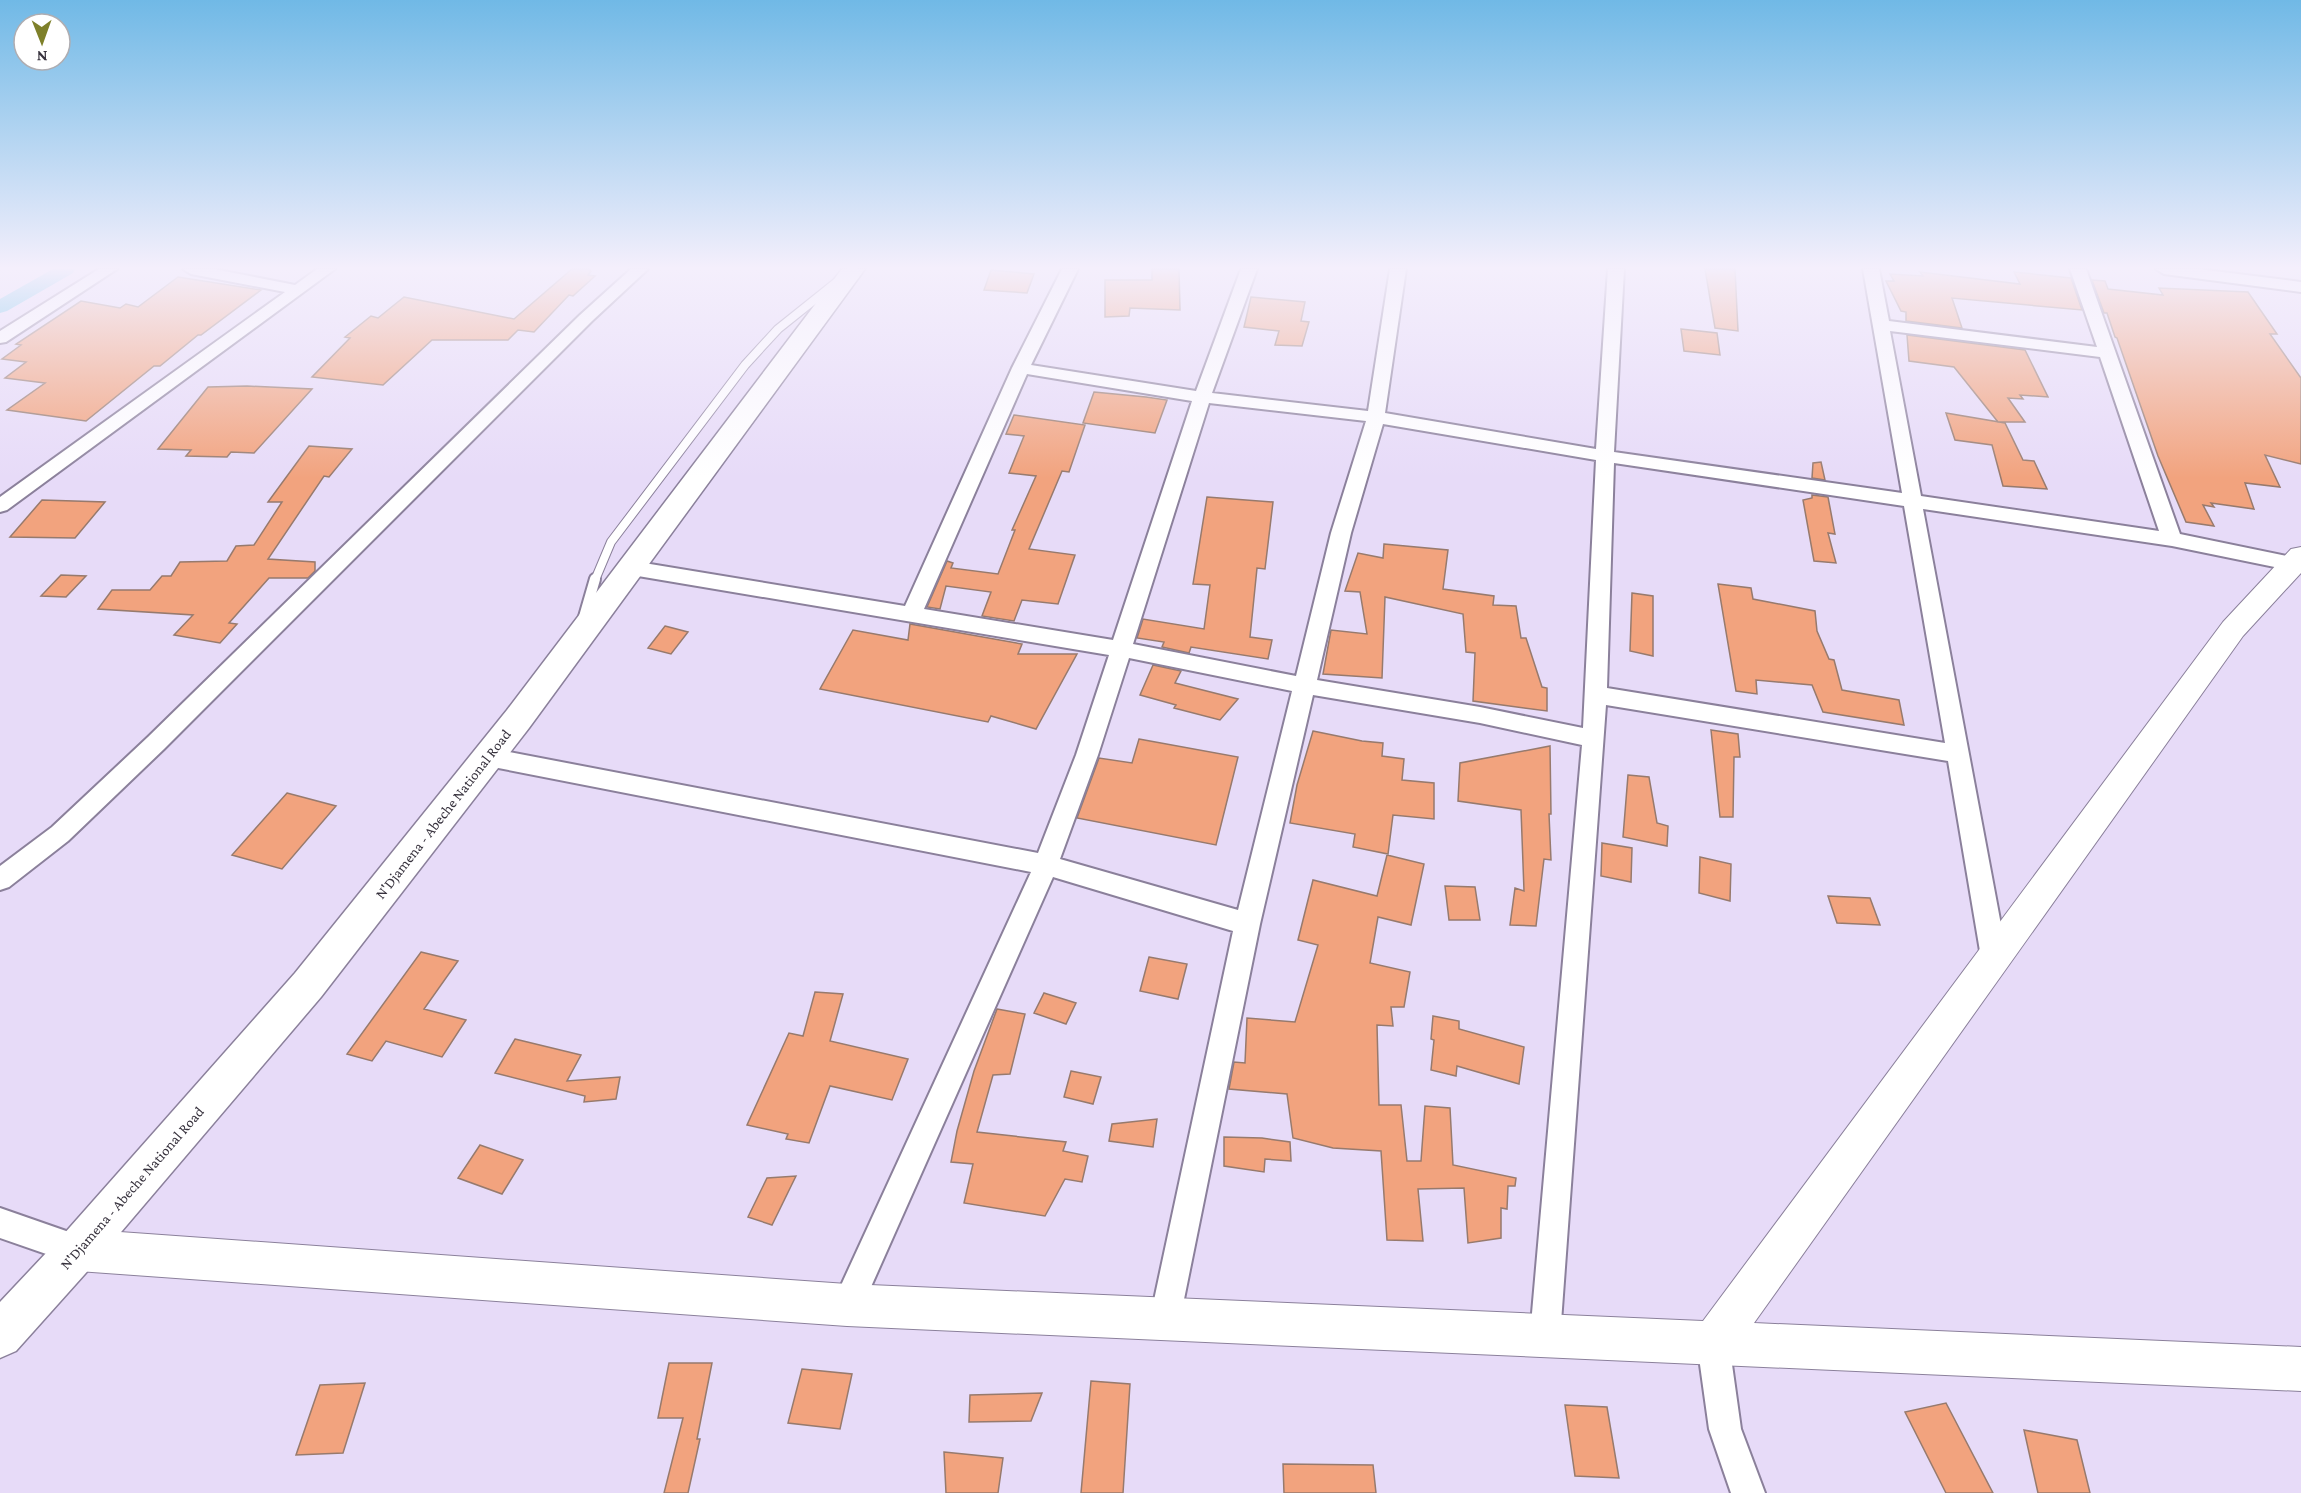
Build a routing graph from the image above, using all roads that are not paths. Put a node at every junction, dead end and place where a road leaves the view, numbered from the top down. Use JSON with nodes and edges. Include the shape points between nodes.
{"nodes":[{"id":1,"x":231,"y":339,"type":"edge"},
{"id":2,"x":565,"y":339,"type":"edge"},
{"id":3,"x":769,"y":339,"type":"edge"},
{"id":4,"x":802,"y":339,"type":"edge"},
{"id":5,"x":1036,"y":339,"type":"edge"},
{"id":6,"x":1223,"y":339,"type":"edge"},
{"id":7,"x":1388,"y":339,"type":"edge"},
{"id":8,"x":1612,"y":339,"type":"edge"},
{"id":9,"x":1882,"y":339,"type":"edge"},
{"id":10,"x":1991,"y":339,"type":"edge"},
{"id":11,"x":2102,"y":339,"type":"edge"},
{"id":12,"x":2107,"y":353,"type":"junction"},
{"id":13,"x":1021,"y":368,"type":"junction"},
{"id":14,"x":1202,"y":397,"type":"junction"},
{"id":15,"x":1376,"y":417,"type":"junction"},
{"id":16,"x":1605,"y":456,"type":"junction"},
{"id":17,"x":1910,"y":500,"type":"junction"},
{"id":18,"x":0,"y":506,"type":"edge"},
{"id":19,"x":2172,"y":539,"type":"junction"},
{"id":20,"x":2297,"y":560,"type":"edge"},
{"id":21,"x":632,"y":568,"type":"junction"},
{"id":22,"x":912,"y":612,"type":"junction"},
{"id":23,"x":579,"y":638,"type":"junction"},
{"id":24,"x":1121,"y":649,"type":"junction"},
{"id":25,"x":1306,"y":686,"type":"junction"},
{"id":26,"x":1597,"y":695,"type":"junction"},
{"id":27,"x":1594,"y":740,"type":"junction"},
{"id":28,"x":1957,"y":754,"type":"junction"},
{"id":29,"x":488,"y":757,"type":"junction"},
{"id":30,"x":1046,"y":865,"type":"junction"},
{"id":31,"x":0,"y":879,"type":"edge"},
{"id":32,"x":1247,"y":924,"type":"junction"},
{"id":33,"x":1994,"y":957,"type":"junction"},
{"id":34,"x":0,"y":1222,"type":"edge"},
{"id":35,"x":78,"y":1250,"type":"junction"},
{"id":36,"x":847,"y":1305,"type":"junction"},
{"id":37,"x":1165,"y":1319,"type":"junction"},
{"id":38,"x":0,"y":1335,"type":"edge"},
{"id":39,"x":1545,"y":1336,"type":"junction"},
{"id":40,"x":1713,"y":1343,"type":"junction"},
{"id":41,"x":2301,"y":1369,"type":"edge"},
{"id":42,"x":1748,"y":1493,"type":"edge"}],
"edges":[{"from":1,"to":18,"type":"street"},
{"from":2,"to":31,"type":"street","via":[[92,804],[43,849]]},
{"from":3,"to":23,"type":"lane","via":[[611,542],[594,582]]},
{"from":4,"to":21,"type":"highway","name":"N'Djamena - Abeche National Road"},
{"from":5,"to":13,"type":"street"},
{"from":6,"to":14,"type":"street"},
{"from":7,"to":15,"type":"street"},
{"from":8,"to":16,"type":"street"},
{"from":9,"to":17,"type":"street"},
{"from":10,"to":12,"type":"street"},
{"from":11,"to":12,"type":"street"},
{"from":12,"to":19,"type":"street"},
{"from":13,"to":14,"type":"street"},
{"from":13,"to":22,"type":"street"},
{"from":14,"to":15,"type":"street"},
{"from":14,"to":24,"type":"street"},
{"from":15,"to":16,"type":"street"},
{"from":15,"to":25,"type":"street","via":[[1341,533]]},
{"from":16,"to":17,"type":"street"},
{"from":16,"to":26,"type":"street"},
{"from":17,"to":19,"type":"street"},
{"from":17,"to":28,"type":"street"},
{"from":19,"to":20,"type":"street"},
{"from":20,"to":33,"type":"street","via":[[2233,629]]},
{"from":21,"to":22,"type":"street"},
{"from":21,"to":23,"type":"highway","name":"N'Djamena - Abeche National Road"},
{"from":22,"to":24,"type":"street"},
{"from":23,"to":29,"type":"highway","name":"N'Djamena - Abeche National Road"},
{"from":24,"to":25,"type":"street"},
{"from":24,"to":30,"type":"street"},
{"from":25,"to":27,"type":"street","via":[[1423,704]]},
{"from":25,"to":32,"type":"street"},
{"from":26,"to":27,"type":"street"},
{"from":26,"to":28,"type":"street"},
{"from":27,"to":39,"type":"street"},
{"from":28,"to":33,"type":"street"},
{"from":29,"to":30,"type":"street"},
{"from":29,"to":35,"type":"highway","name":"N'Djamena - Abeche National Road","via":[[308,985]]},
{"from":30,"to":32,"type":"street"},
{"from":30,"to":36,"type":"street"},
{"from":32,"to":37,"type":"street"},
{"from":33,"to":40,"type":"street"},
{"from":34,"to":35,"type":"street"},
{"from":35,"to":36,"type":"street"},
{"from":35,"to":38,"type":"highway","name":"N'Djamena - Abeche National Road"},
{"from":36,"to":37,"type":"street"},
{"from":37,"to":39,"type":"street"},
{"from":39,"to":40,"type":"street"},
{"from":40,"to":41,"type":"street"},
{"from":40,"to":42,"type":"street","via":[[1725,1429]]}]}
